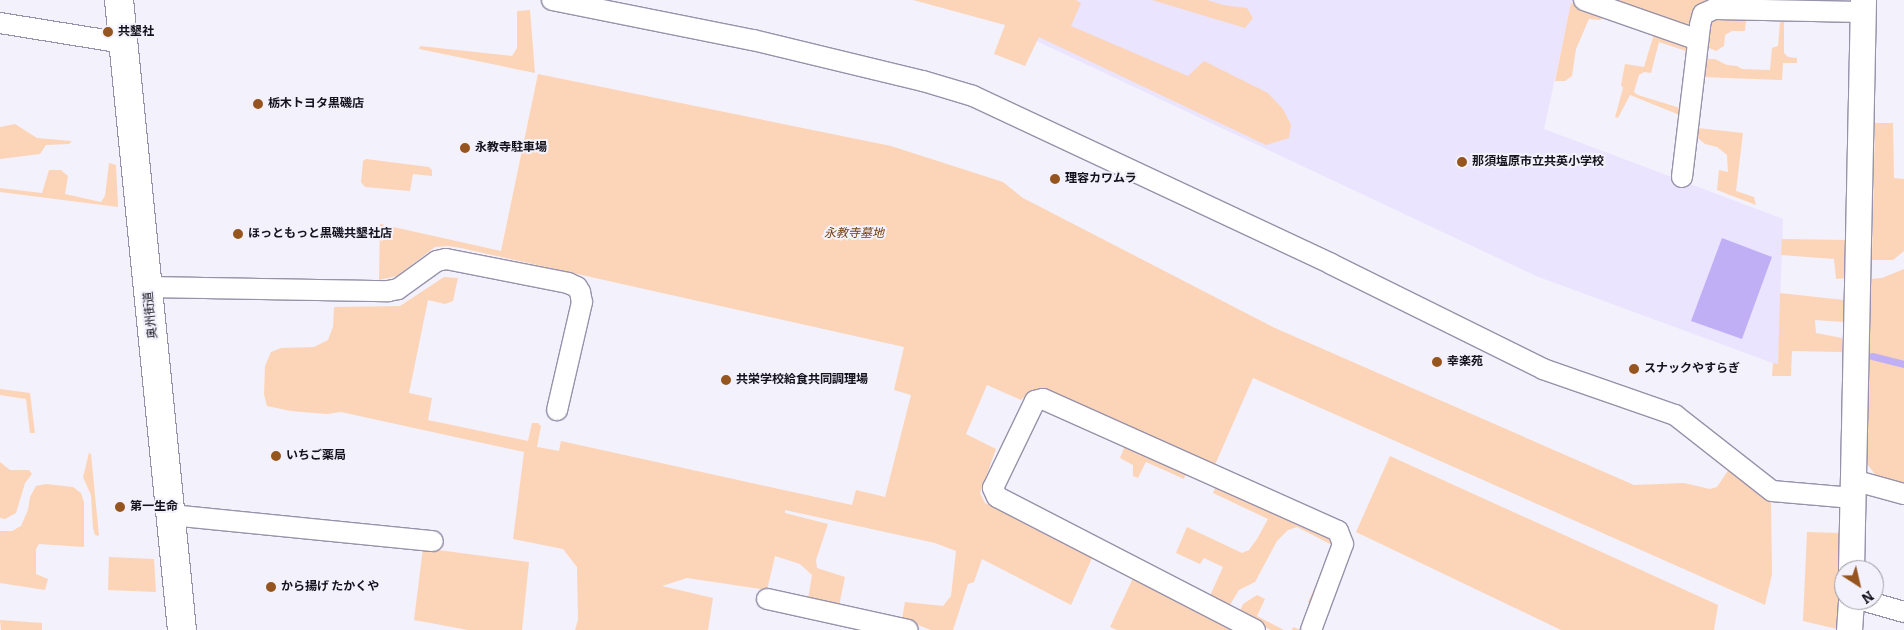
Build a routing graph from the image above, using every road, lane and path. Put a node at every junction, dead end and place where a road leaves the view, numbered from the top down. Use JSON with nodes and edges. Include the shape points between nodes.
{"nodes":[{"id":1,"x":119,"y":0,"type":"edge"},
{"id":2,"x":552,"y":0,"type":"edge"},
{"id":3,"x":1584,"y":0,"type":"edge"},
{"id":4,"x":1863,"y":6,"type":"edge"},
{"id":5,"x":0,"y":23,"type":"edge"},
{"id":6,"x":1698,"y":40,"type":"junction"},
{"id":7,"x":124,"y":44,"type":"junction"},
{"id":8,"x":1682,"y":178,"type":"dead end"},
{"id":9,"x":148,"y":288,"type":"junction"},
{"id":10,"x":557,"y":410,"type":"dead end"},
{"id":11,"x":1853,"y":489,"type":"junction"},
{"id":12,"x":1904,"y":494,"type":"edge"},
{"id":13,"x":171,"y":515,"type":"junction"},
{"id":14,"x":433,"y":541,"type":"dead end"},
{"id":15,"x":1851,"y":560,"type":"edge"},
{"id":16,"x":767,"y":599,"type":"dead end"},
{"id":17,"x":1884,"y":606,"type":"edge"},
{"id":18,"x":1850,"y":610,"type":"edge"},
{"id":19,"x":1904,"y":612,"type":"edge"},
{"id":20,"x":182,"y":630,"type":"edge"},
{"id":21,"x":908,"y":630,"type":"edge"},
{"id":22,"x":1255,"y":630,"type":"edge"},
{"id":23,"x":1311,"y":630,"type":"edge"},
{"id":24,"x":1849,"y":630,"type":"edge"}],
"edges":[{"from":1,"to":7,"type":"main road","name":"奥州街道"},
{"from":2,"to":11,"type":"street","via":[[753,40],[923,80],[973,96],[1331,264],[1543,368],[1675,415],[1772,491]]},
{"from":3,"to":6,"type":"street"},
{"from":4,"to":6,"type":"street","via":[[1714,9],[1703,14]]},
{"from":4,"to":11,"type":"street"},
{"from":5,"to":7,"type":"street"},
{"from":6,"to":8,"type":"street"},
{"from":7,"to":9,"type":"main road","name":"奥州街道"},
{"from":9,"to":10,"type":"street","via":[[388,291],[398,289],[437,261],[446,259],[568,283],[577,287],[582,302]]},
{"from":9,"to":13,"type":"main road","name":"奥州街道"},
{"from":11,"to":12,"type":"street"},
{"from":11,"to":15,"type":"street"},
{"from":13,"to":14,"type":"street"},
{"from":13,"to":20,"type":"main road","name":"奥州街道"},
{"from":16,"to":21,"type":"street"},
{"from":17,"to":19,"type":"street"},
{"from":18,"to":24,"type":"street"},
{"from":22,"to":23,"type":"street","via":[[997,498],[993,488],[1036,402],[1042,399],[1338,531],[1343,544]]}]}
